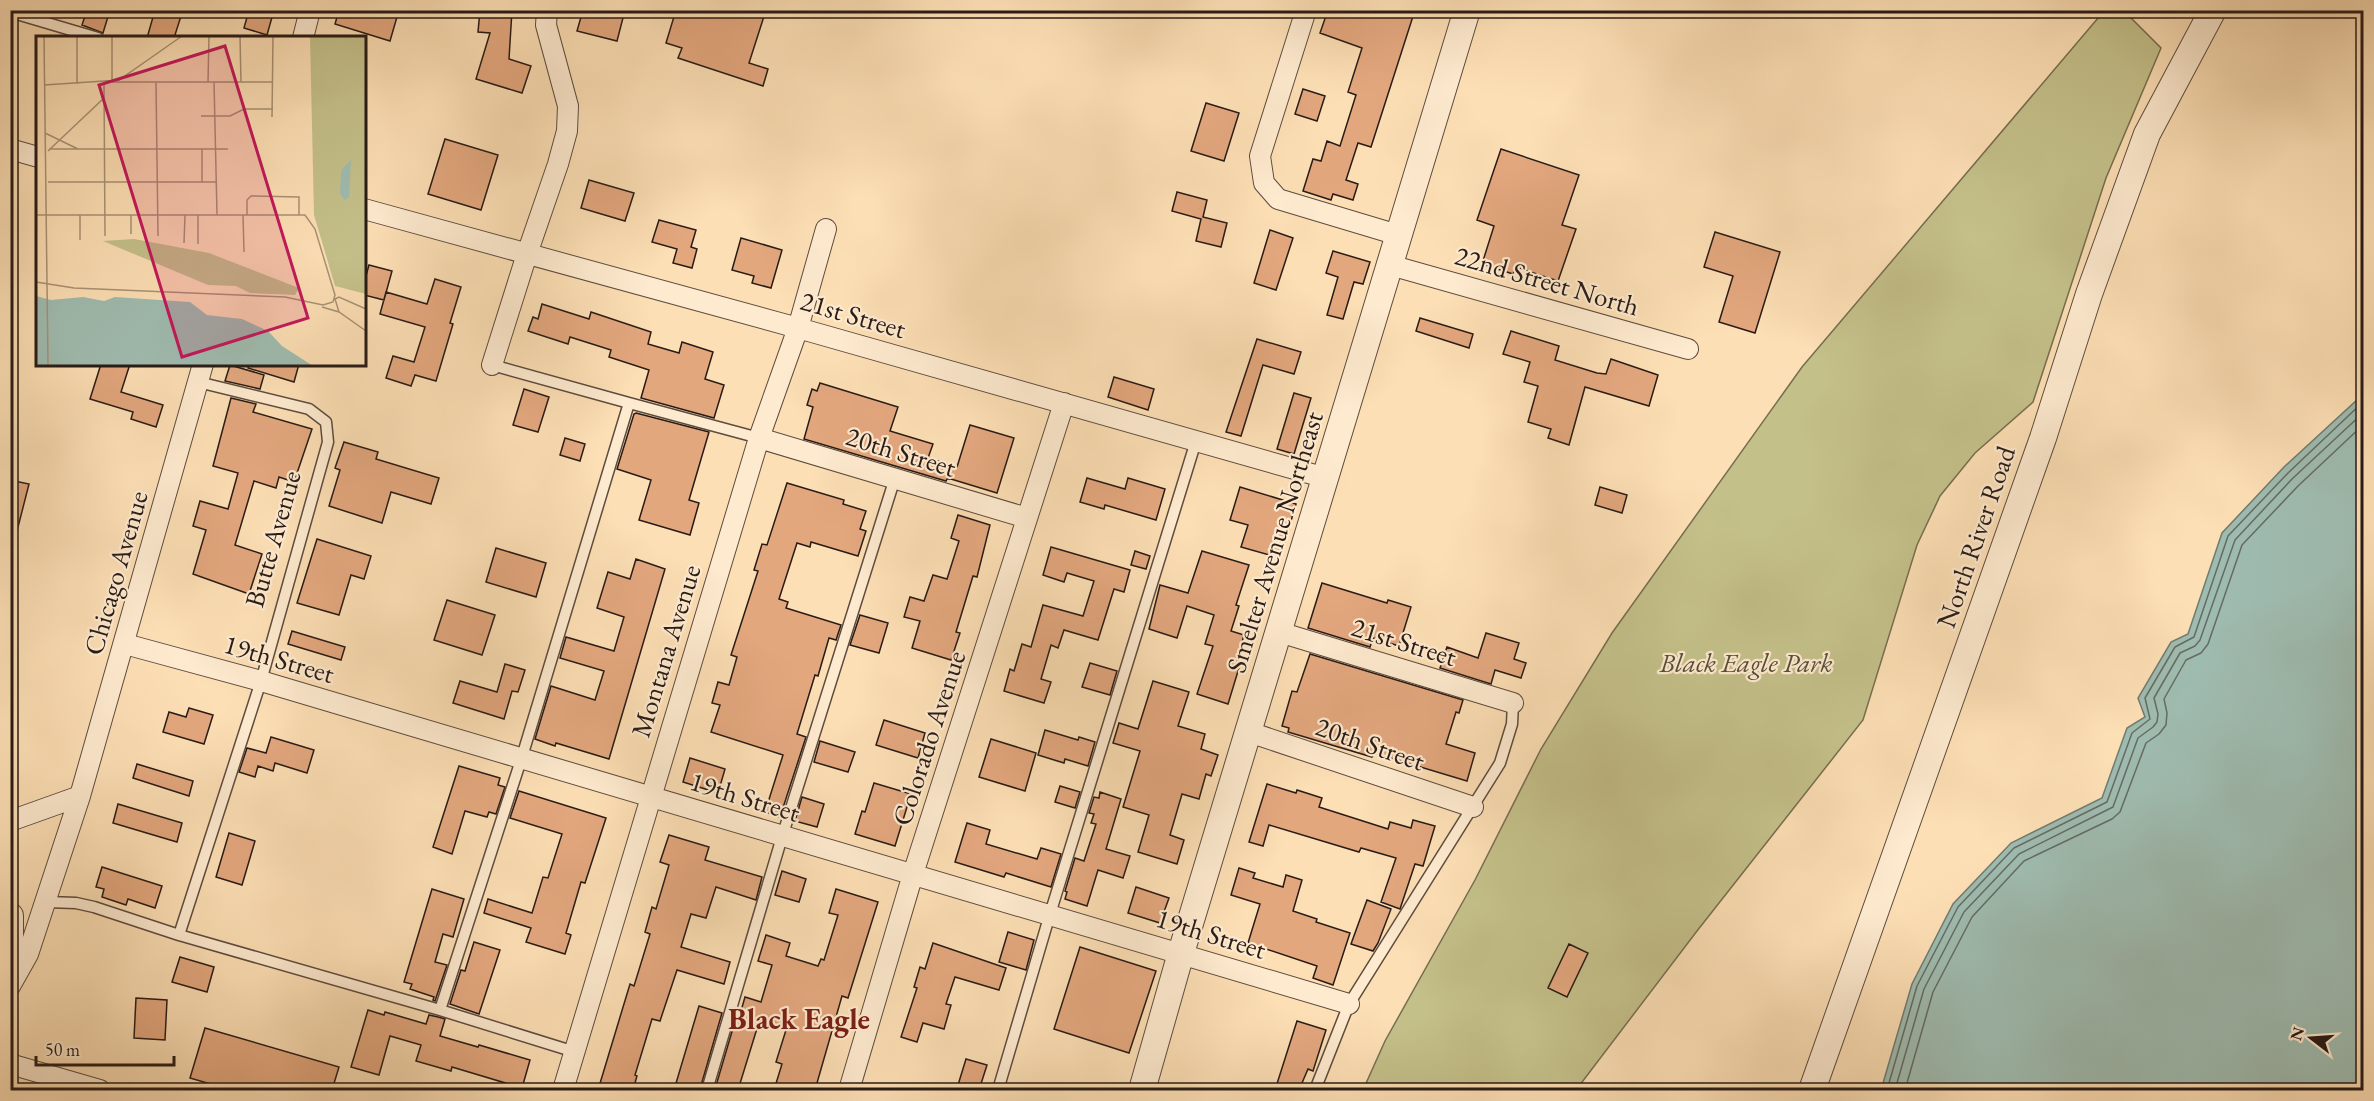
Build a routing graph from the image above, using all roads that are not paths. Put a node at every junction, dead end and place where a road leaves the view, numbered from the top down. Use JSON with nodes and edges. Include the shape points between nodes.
{"nodes":[{"id":1,"x":310,"y":10,"type":"edge"},
{"id":2,"x":547,"y":10,"type":"edge"},
{"id":3,"x":1306,"y":10,"type":"edge"},
{"id":4,"x":1467,"y":10,"type":"edge"},
{"id":5,"x":2213,"y":10,"type":"edge"},
{"id":6,"x":10,"y":12,"type":"edge"},
{"id":7,"x":91,"y":36,"type":"edge"},
{"id":8,"x":304,"y":36,"type":"edge"},
{"id":9,"x":10,"y":148,"type":"edge"},
{"id":10,"x":36,"y":156,"type":"edge"},
{"id":11,"x":366,"y":210,"type":"edge"},
{"id":12,"x":826,"y":229,"type":"dead end"},
{"id":13,"x":1398,"y":235,"type":"junction"},
{"id":14,"x":527,"y":254,"type":"junction"},
{"id":15,"x":1390,"y":266,"type":"junction"},
{"id":16,"x":798,"y":328,"type":"junction"},
{"id":17,"x":1688,"y":349,"type":"dead end"},
{"id":18,"x":492,"y":365,"type":"joint"},
{"id":19,"x":201,"y":373,"type":"edge"},
{"id":20,"x":629,"y":403,"type":"junction"},
{"id":21,"x":1064,"y":403,"type":"junction"},
{"id":22,"x":759,"y":438,"type":"junction"},
{"id":23,"x":1196,"y":441,"type":"junction"},
{"id":24,"x":895,"y":478,"type":"junction"},
{"id":25,"x":1326,"y":478,"type":"junction"},
{"id":26,"x":1027,"y":518,"type":"junction"},
{"id":27,"x":1279,"y":632,"type":"junction"},
{"id":28,"x":125,"y":644,"type":"junction"},
{"id":29,"x":261,"y":681,"type":"junction"},
{"id":30,"x":1513,"y":703,"type":"joint"},
{"id":31,"x":1249,"y":732,"type":"junction"},
{"id":32,"x":521,"y":760,"type":"junction"},
{"id":33,"x":80,"y":796,"type":"junction"},
{"id":34,"x":650,"y":796,"type":"junction"},
{"id":35,"x":1473,"y":807,"type":"junction"},
{"id":36,"x":10,"y":821,"type":"edge"},
{"id":37,"x":782,"y":837,"type":"junction"},
{"id":38,"x":914,"y":874,"type":"junction"},
{"id":39,"x":47,"y":902,"type":"junction"},
{"id":40,"x":1050,"y":914,"type":"junction"},
{"id":41,"x":10,"y":916,"type":"edge"},
{"id":42,"x":179,"y":935,"type":"junction"},
{"id":43,"x":1181,"y":953,"type":"junction"},
{"id":44,"x":10,"y":962,"type":"edge"},
{"id":45,"x":10,"y":986,"type":"edge"},
{"id":46,"x":1349,"y":1004,"type":"junction"},
{"id":47,"x":440,"y":1010,"type":"junction"},
{"id":48,"x":575,"y":1052,"type":"junction"},
{"id":49,"x":10,"y":1064,"type":"edge"},
{"id":50,"x":100,"y":1090,"type":"edge"},
{"id":51,"x":563,"y":1090,"type":"edge"},
{"id":52,"x":707,"y":1090,"type":"edge"},
{"id":53,"x":849,"y":1090,"type":"edge"},
{"id":54,"x":998,"y":1090,"type":"edge"},
{"id":55,"x":1142,"y":1090,"type":"edge"},
{"id":56,"x":1315,"y":1090,"type":"edge"},
{"id":57,"x":1812,"y":1090,"type":"edge"}],
"edges":[{"from":1,"to":8,"type":"street"},
{"from":2,"to":14,"type":"street","via":[[546,26],[568,106],[567,131]]},
{"from":3,"to":13,"type":"street","via":[[1260,156],[1264,183],[1278,199]]},
{"from":4,"to":13,"type":"street","name":"Smelter Avenue Northeast"},
{"from":5,"to":57,"type":"street","name":"North River Road","via":[[2147,134]]},
{"from":6,"to":7,"type":"lane"},
{"from":9,"to":10,"type":"street"},
{"from":11,"to":14,"type":"street","name":"21st Street"},
{"from":12,"to":16,"type":"street","name":"Montana Avenue"},
{"from":13,"to":15,"type":"street","name":"Smelter Avenue Northeast"},
{"from":14,"to":16,"type":"street","name":"21st Street"},
{"from":14,"to":18,"type":"street"},
{"from":15,"to":17,"type":"street","name":"22nd Street North"},
{"from":15,"to":25,"type":"street","name":"Smelter Avenue Northeast"},
{"from":16,"to":21,"type":"street","name":"21st Street"},
{"from":16,"to":22,"type":"street","name":"Montana Avenue"},
{"from":18,"to":20,"type":"lane"},
{"from":19,"to":28,"type":"street","name":"Chicago Avenue"},
{"from":19,"to":29,"type":"lane","name":"Butte Avenue","via":[[309,409],[326,422],[327,442]]},
{"from":20,"to":22,"type":"lane"},
{"from":20,"to":32,"type":"lane"},
{"from":21,"to":23,"type":"street","name":"21st Street"},
{"from":21,"to":26,"type":"street","name":"Colorado Avenue"},
{"from":22,"to":24,"type":"street","name":"20th Street"},
{"from":22,"to":34,"type":"street","name":"Montana Avenue"},
{"from":23,"to":25,"type":"street","name":"21st Street"},
{"from":23,"to":40,"type":"lane"},
{"from":24,"to":26,"type":"street","name":"20th Street"},
{"from":24,"to":37,"type":"lane"},
{"from":25,"to":27,"type":"street","name":"Smelter Avenue Northeast"},
{"from":26,"to":38,"type":"street","name":"Colorado Avenue"},
{"from":27,"to":30,"type":"street","name":"21st Street"},
{"from":27,"to":31,"type":"street","name":"Smelter Avenue Northeast"},
{"from":28,"to":29,"type":"street","name":"19th Street"},
{"from":28,"to":33,"type":"street","name":"Chicago Avenue"},
{"from":29,"to":32,"type":"street","name":"19th Street"},
{"from":29,"to":42,"type":"lane","name":"Butte Avenue"},
{"from":30,"to":35,"type":"lane","via":[[1512,724],[1500,763]]},
{"from":31,"to":35,"type":"street","name":"20th Street"},
{"from":31,"to":43,"type":"street","name":"Smelter Avenue Northeast"},
{"from":32,"to":34,"type":"street","name":"19th Street"},
{"from":32,"to":47,"type":"lane"},
{"from":33,"to":36,"type":"street"},
{"from":33,"to":39,"type":"street","name":"Chicago Avenue"},
{"from":34,"to":37,"type":"street","name":"19th Street"},
{"from":34,"to":48,"type":"street","name":"Montana Avenue"},
{"from":35,"to":46,"type":"lane"},
{"from":37,"to":38,"type":"street","name":"19th Street"},
{"from":37,"to":52,"type":"lane"},
{"from":38,"to":40,"type":"street","name":"19th Street"},
{"from":38,"to":53,"type":"street","name":"Colorado Avenue"},
{"from":39,"to":42,"type":"lane","via":[[94,907]]},
{"from":39,"to":45,"type":"street","name":"Chicago Avenue","via":[[28,954]]},
{"from":40,"to":43,"type":"street","name":"19th Street"},
{"from":40,"to":54,"type":"lane"},
{"from":41,"to":44,"type":"street"},
{"from":42,"to":47,"type":"lane"},
{"from":43,"to":46,"type":"street","name":"19th Street"},
{"from":43,"to":55,"type":"street","name":"Smelter Avenue Northeast"},
{"from":46,"to":56,"type":"lane"},
{"from":47,"to":48,"type":"lane"},
{"from":48,"to":51,"type":"street","name":"Montana Avenue"},
{"from":49,"to":50,"type":"street"}]}
